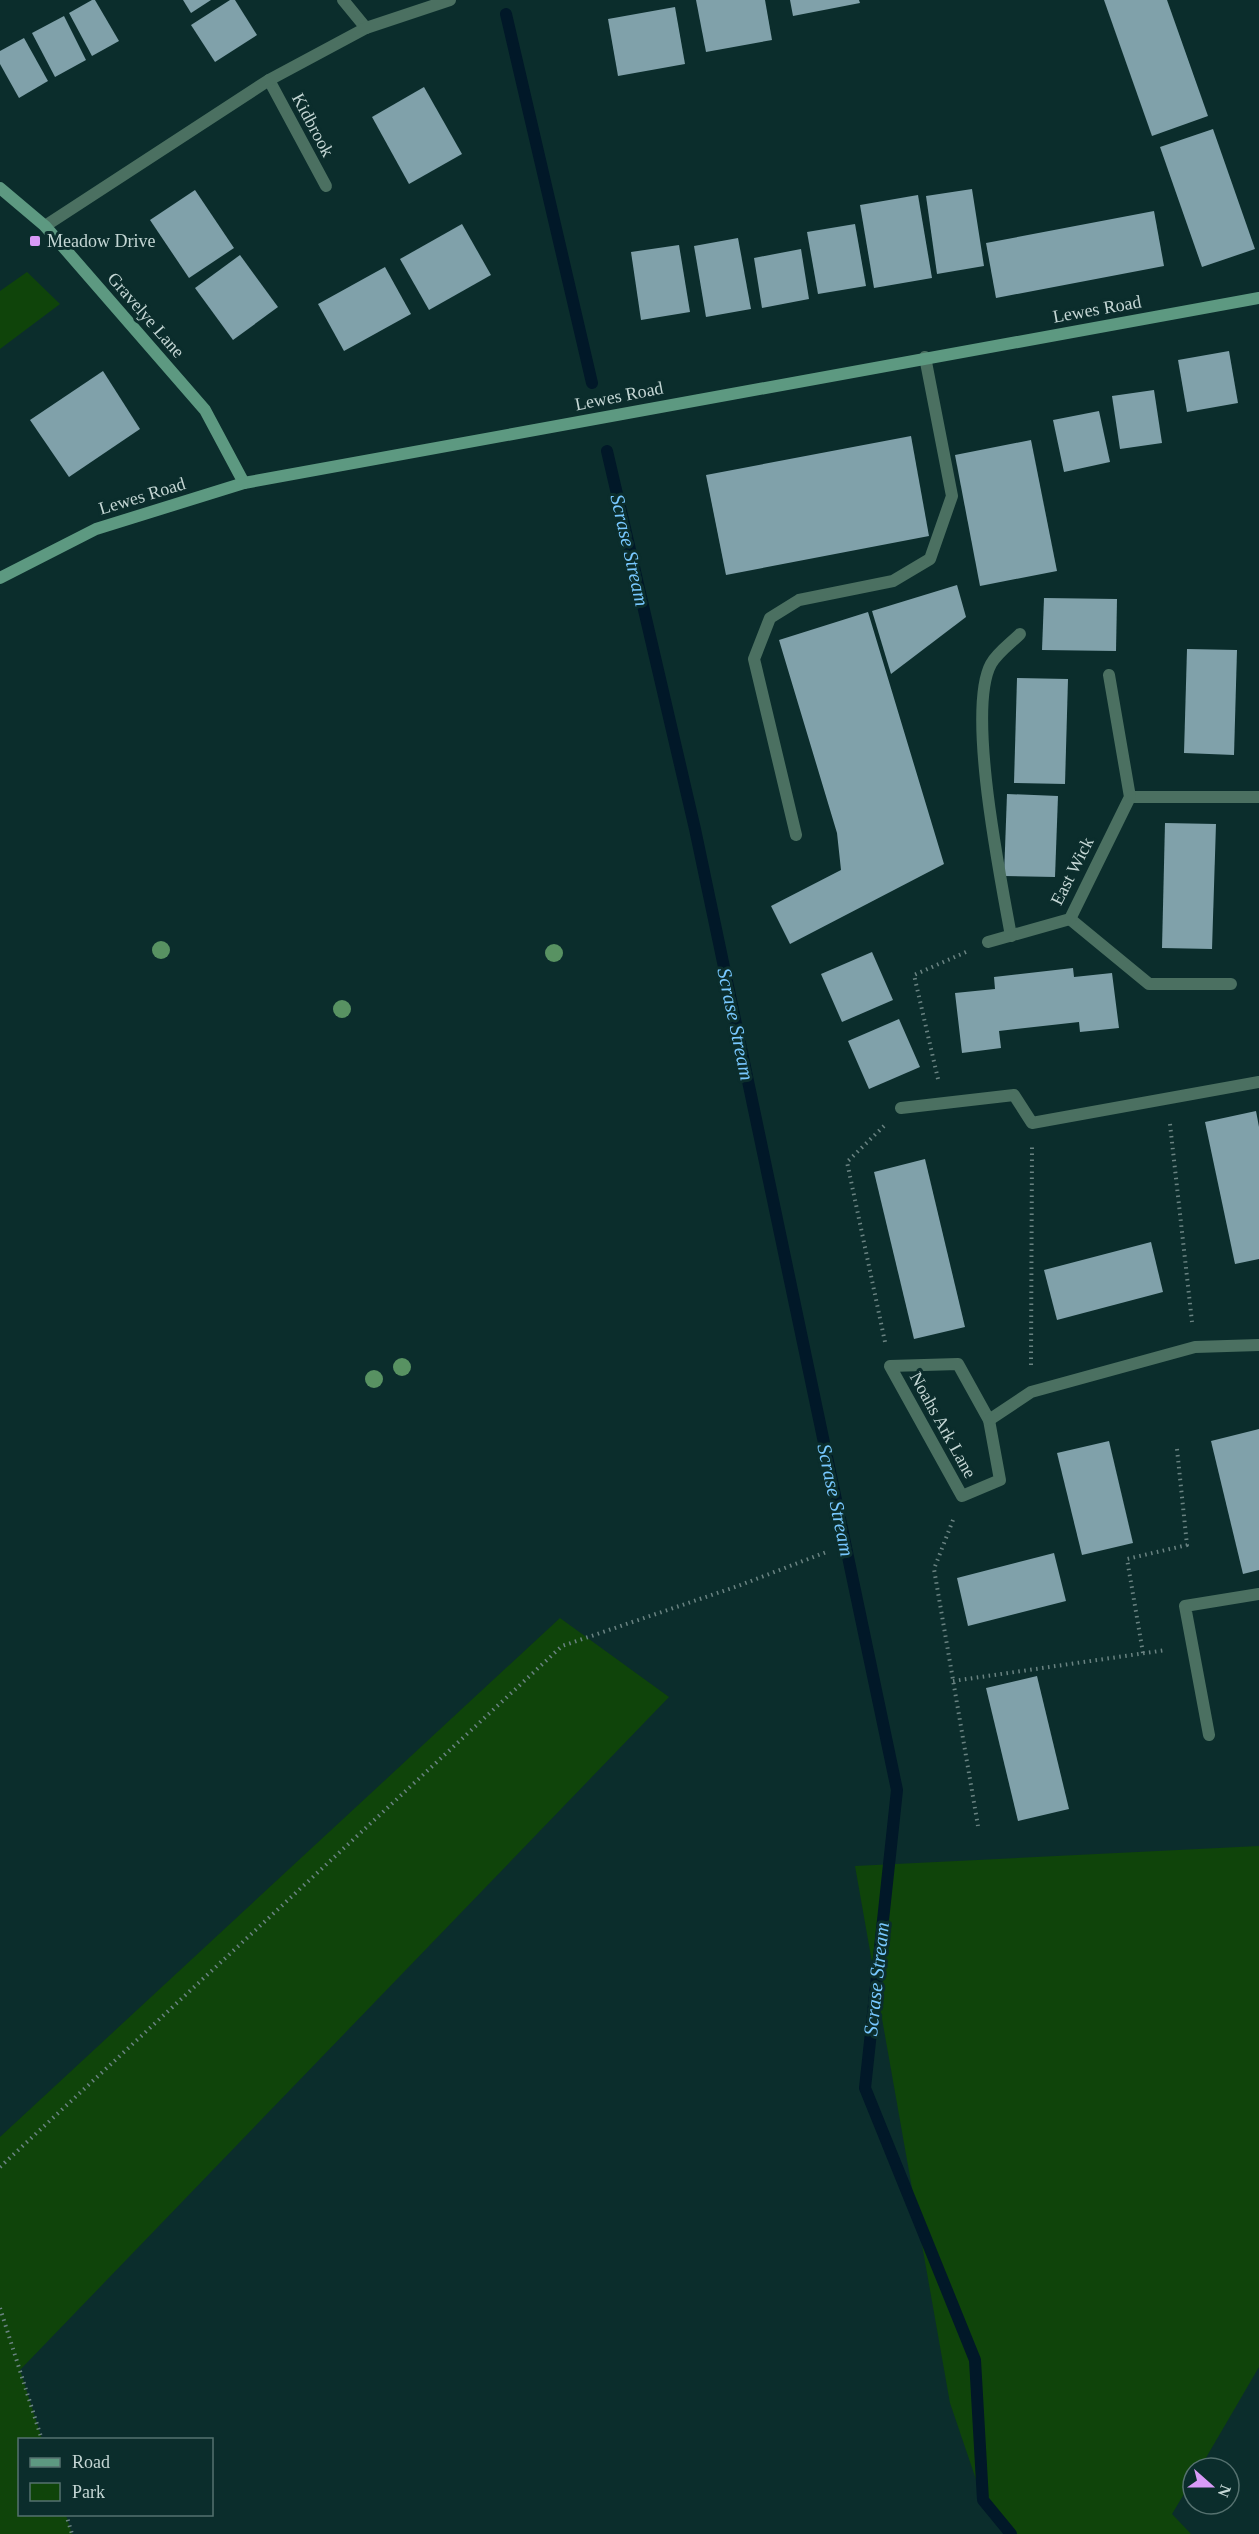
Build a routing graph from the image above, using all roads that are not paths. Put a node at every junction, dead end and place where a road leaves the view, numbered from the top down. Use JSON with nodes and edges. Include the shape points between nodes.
{"nodes":[{"id":1,"x":343,"y":0,"type":"edge"},
{"id":2,"x":450,"y":0,"type":"edge"},
{"id":3,"x":366,"y":28,"type":"junction"},
{"id":4,"x":269,"y":80,"type":"junction"},
{"id":5,"x":326,"y":186,"type":"dead end"},
{"id":6,"x":0,"y":188,"type":"edge"},
{"id":7,"x":45,"y":226,"type":"junction"},
{"id":8,"x":1259,"y":298,"type":"edge"},
{"id":9,"x":925,"y":357,"type":"junction"},
{"id":10,"x":244,"y":483,"type":"junction"},
{"id":11,"x":0,"y":578,"type":"edge"},
{"id":12,"x":1020,"y":634,"type":"dead end"},
{"id":13,"x":1109,"y":675,"type":"dead end"},
{"id":14,"x":1259,"y":796,"type":"edge"},
{"id":15,"x":1130,"y":797,"type":"junction"},
{"id":16,"x":796,"y":835,"type":"dead end"},
{"id":17,"x":1070,"y":919,"type":"junction"},
{"id":18,"x":1011,"y":936,"type":"junction"},
{"id":19,"x":988,"y":942,"type":"road end"},
{"id":20,"x":1231,"y":984,"type":"dead end"},
{"id":21,"x":1259,"y":1082,"type":"edge"},
{"id":22,"x":902,"y":1108,"type":"road end"},
{"id":23,"x":1259,"y":1345,"type":"edge"},
{"id":24,"x":990,"y":1420,"type":"junction"},
{"id":25,"x":1259,"y":1593,"type":"edge"},
{"id":26,"x":1209,"y":1735,"type":"dead end"}],
"edges":[{"from":1,"to":3,"type":"street"},
{"from":2,"to":3,"type":"street"},
{"from":3,"to":4,"type":"street"},
{"from":4,"to":5,"type":"street","name":"Kidbrook"},
{"from":4,"to":7,"type":"street"},
{"from":6,"to":7,"type":"main road","name":"Gravelye Lane"},
{"from":7,"to":10,"type":"main road","name":"Gravelye Lane","via":[[205,410]]},
{"from":8,"to":9,"type":"main road","name":"Lewes Road"},
{"from":9,"to":10,"type":"main road","name":"Lewes Road"},
{"from":9,"to":16,"type":"street","via":[[952,496],[930,560],[893,581],[799,600],[770,618],[754,659]]},
{"from":10,"to":11,"type":"main road","name":"Lewes Road","via":[[96,529]]},
{"from":12,"to":18,"type":"street","via":[[991,663],[984,686],[982,719],[992,831]]},
{"from":13,"to":15,"type":"street"},
{"from":14,"to":15,"type":"street"},
{"from":15,"to":17,"type":"street","name":"East Wick"},
{"from":17,"to":18,"type":"street","name":"East Wick"},
{"from":17,"to":20,"type":"street","via":[[1149,984]]},
{"from":18,"to":19,"type":"street","name":"East Wick"},
{"from":21,"to":22,"type":"street","via":[[1032,1123],[1014,1095]]},
{"from":23,"to":24,"type":"street","via":[[1195,1347],[1031,1392]]},
{"from":24,"to":24,"type":"street","name":"Noahs Ark Lane","via":[[958,1364],[890,1366],[962,1497],[1000,1480]]},
{"from":25,"to":26,"type":"street","via":[[1185,1606]]}]}
